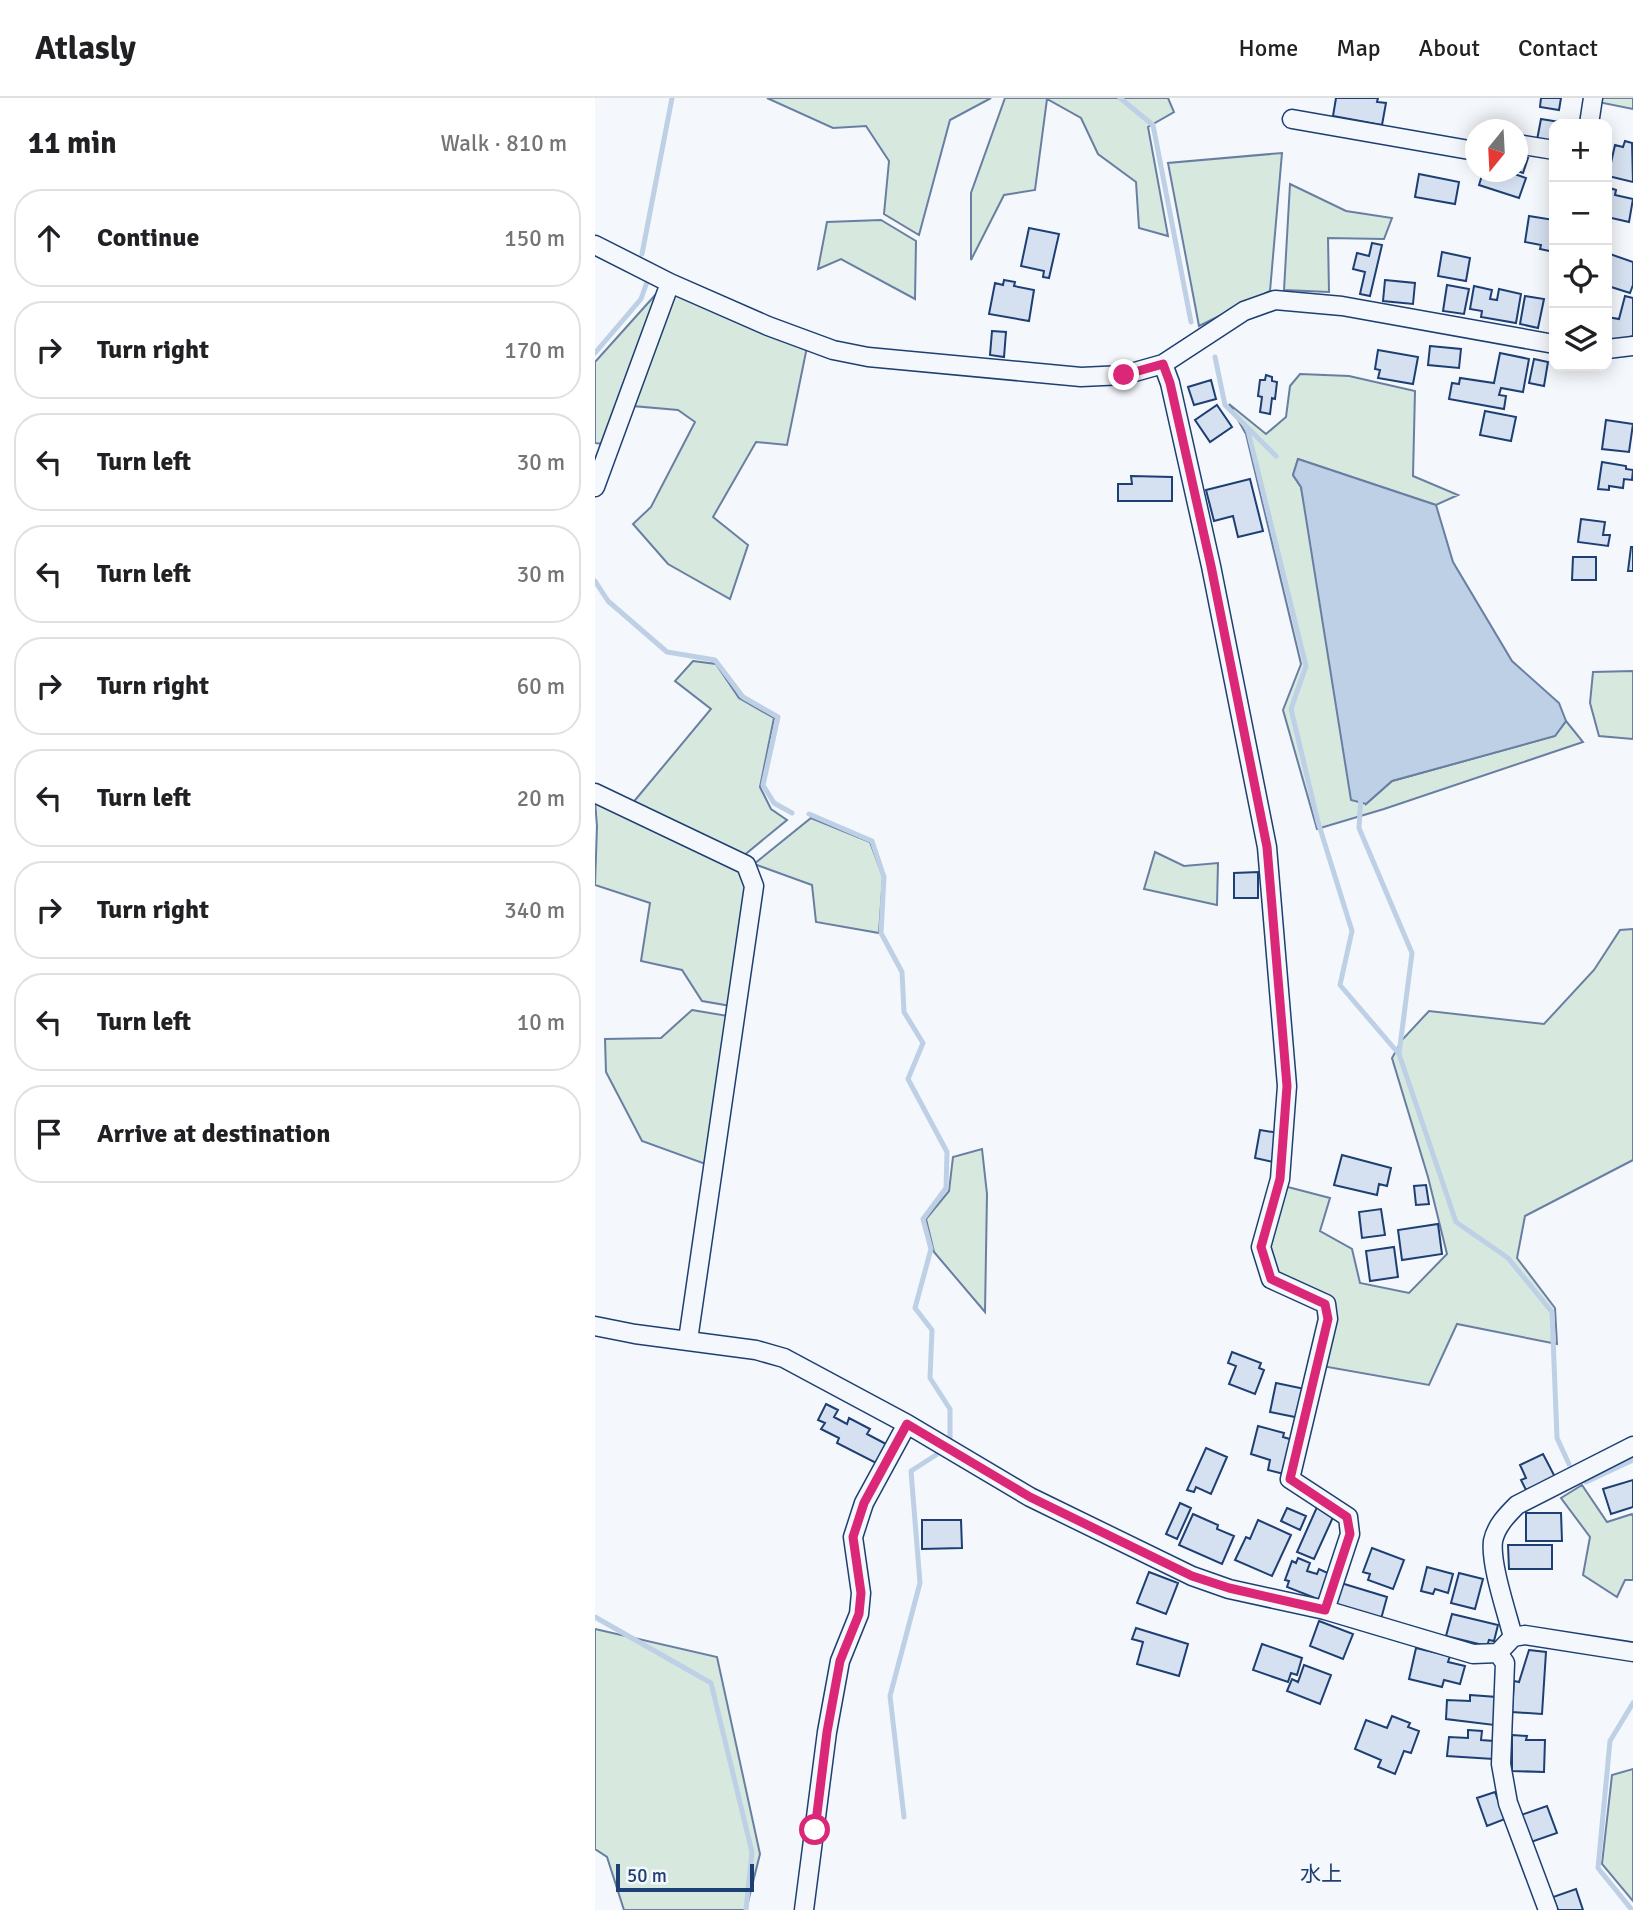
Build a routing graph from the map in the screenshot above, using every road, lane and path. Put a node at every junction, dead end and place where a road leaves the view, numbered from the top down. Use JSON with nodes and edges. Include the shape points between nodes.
{"nodes":[{"id":1,"x":1593,"y":98,"type":"edge"},
{"id":2,"x":1292,"y":119,"type":"dead end"},
{"id":3,"x":1591,"y":119,"type":"edge"},
{"id":4,"x":1528,"y":146,"type":"edge"},
{"id":5,"x":1465,"y":149,"type":"edge"},
{"id":6,"x":1549,"y":149,"type":"edge"},
{"id":7,"x":595,"y":246,"type":"edge"},
{"id":8,"x":670,"y":283,"type":"junction"},
{"id":9,"x":1549,"y":343,"type":"edge"},
{"id":10,"x":1633,"y":346,"type":"edge"},
{"id":11,"x":1612,"y":348,"type":"edge"},
{"id":12,"x":1163,"y":364,"type":"junction"},
{"id":13,"x":595,"y":487,"type":"edge"},
{"id":14,"x":595,"y":793,"type":"edge"},
{"id":15,"x":595,"y":1326,"type":"edge"},
{"id":16,"x":688,"y":1340,"type":"junction"},
{"id":17,"x":907,"y":1424,"type":"junction"},
{"id":18,"x":1633,"y":1446,"type":"edge"},
{"id":19,"x":1325,"y":1610,"type":"junction"},
{"id":20,"x":1513,"y":1637,"type":"junction"},
{"id":21,"x":1633,"y":1652,"type":"edge"},
{"id":22,"x":1498,"y":1653,"type":"junction"},
{"id":23,"x":804,"y":1910,"type":"edge"},
{"id":24,"x":1548,"y":1910,"type":"edge"}],
"edges":[{"from":1,"to":3,"type":"street"},
{"from":2,"to":5,"type":"street"},
{"from":4,"to":6,"type":"street"},
{"from":7,"to":8,"type":"street"},
{"from":8,"to":12,"type":"street","via":[[800,339],[868,356],[1081,377],[1124,375]]},
{"from":8,"to":13,"type":"street"},
{"from":9,"to":12,"type":"street","via":[[1342,306],[1275,300],[1244,311]]},
{"from":10,"to":11,"type":"street"},
{"from":12,"to":19,"type":"street","via":[[1209,553],[1267,847],[1287,1086],[1280,1179],[1261,1247],[1271,1279],[1325,1304],[1328,1319],[1290,1479],[1347,1517],[1350,1534]]},
{"from":14,"to":16,"type":"street","via":[[746,865],[754,886]]},
{"from":15,"to":16,"type":"street"},
{"from":16,"to":17,"type":"street","via":[[784,1358]]},
{"from":17,"to":19,"type":"street","via":[[1030,1497],[1192,1576]]},
{"from":17,"to":23,"type":"street","via":[[864,1503],[853,1537],[861,1593],[859,1614],[840,1661]]},
{"from":18,"to":20,"type":"street","via":[[1517,1506],[1502,1520],[1493,1541],[1495,1565]]},
{"from":19,"to":22,"type":"street","via":[[1473,1654]]},
{"from":20,"to":21,"type":"street"},
{"from":20,"to":22,"type":"street"},
{"from":22,"to":24,"type":"street","via":[[1505,1663],[1501,1764],[1508,1803]]}]}
